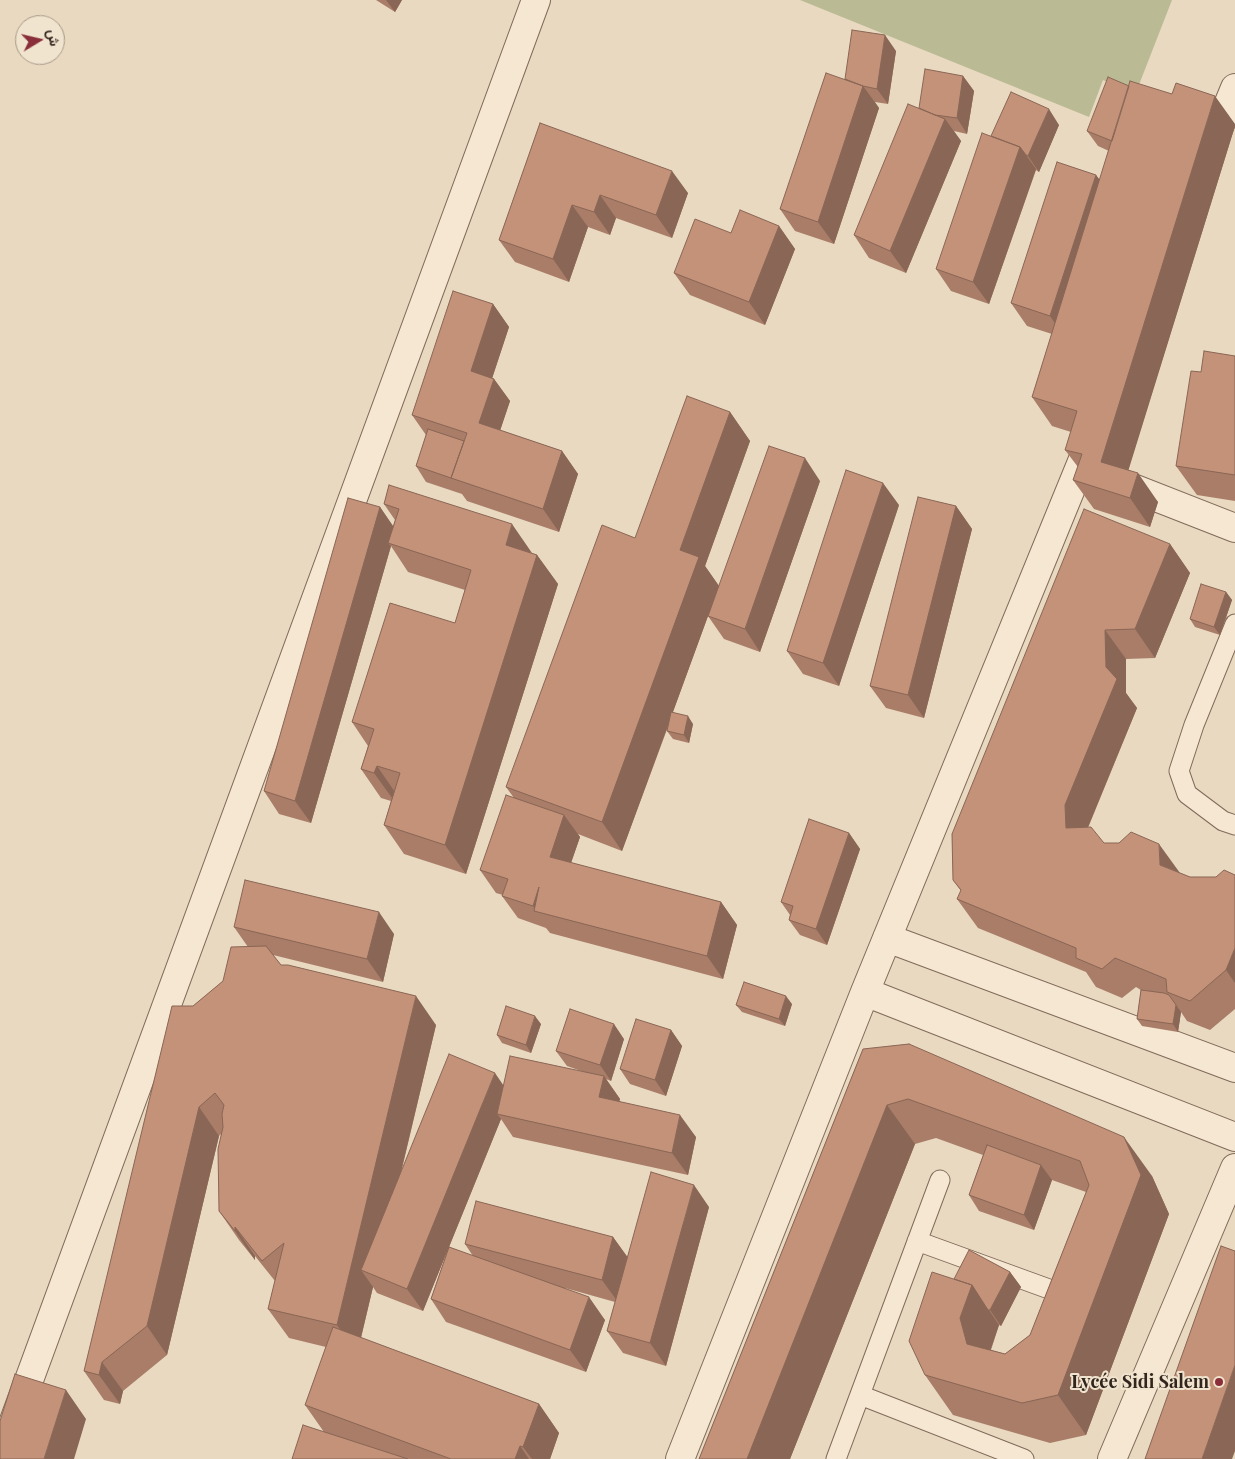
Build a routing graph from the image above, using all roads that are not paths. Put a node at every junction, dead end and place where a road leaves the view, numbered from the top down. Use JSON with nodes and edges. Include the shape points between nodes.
{"nodes":[{"id":1,"x":536,"y":0,"type":"edge"},
{"id":2,"x":1235,"y":88,"type":"edge"},
{"id":3,"x":1201,"y":172,"type":"edge"},
{"id":4,"x":1098,"y":421,"type":"edge"},
{"id":5,"x":1079,"y":468,"type":"junction"},
{"id":6,"x":1235,"y":528,"type":"edge"},
{"id":7,"x":1235,"y":624,"type":"edge"},
{"id":8,"x":1235,"y":825,"type":"edge"},
{"id":9,"x":887,"y":938,"type":"junction"},
{"id":10,"x":865,"y":992,"type":"junction"},
{"id":11,"x":1235,"y":1068,"type":"edge"},
{"id":12,"x":1235,"y":1137,"type":"edge"},
{"id":13,"x":1235,"y":1168,"type":"edge"},
{"id":14,"x":940,"y":1180,"type":"dead end"},
{"id":15,"x":917,"y":1242,"type":"junction"},
{"id":16,"x":1056,"y":1271,"type":"edge"},
{"id":17,"x":1049,"y":1289,"type":"junction"},
{"id":18,"x":1042,"y":1307,"type":"edge"},
{"id":19,"x":860,"y":1395,"type":"junction"},
{"id":20,"x":0,"y":1459,"type":"edge"},
{"id":21,"x":680,"y":1459,"type":"edge"},
{"id":22,"x":836,"y":1459,"type":"edge"},
{"id":23,"x":1024,"y":1459,"type":"edge"},
{"id":24,"x":1112,"y":1459,"type":"edge"}],
"edges":[{"from":1,"to":20,"type":"street"},
{"from":2,"to":3,"type":"street"},
{"from":4,"to":5,"type":"street"},
{"from":5,"to":6,"type":"street"},
{"from":5,"to":9,"type":"street"},
{"from":7,"to":8,"type":"lane","via":[[1179,771],[1187,794],[1223,821]]},
{"from":9,"to":10,"type":"street"},
{"from":9,"to":11,"type":"street"},
{"from":10,"to":12,"type":"street"},
{"from":10,"to":21,"type":"street"},
{"from":13,"to":24,"type":"street"},
{"from":14,"to":15,"type":"lane"},
{"from":15,"to":17,"type":"lane"},
{"from":15,"to":19,"type":"lane"},
{"from":16,"to":17,"type":"lane"},
{"from":17,"to":18,"type":"lane"},
{"from":19,"to":22,"type":"lane"},
{"from":19,"to":23,"type":"lane"}]}
